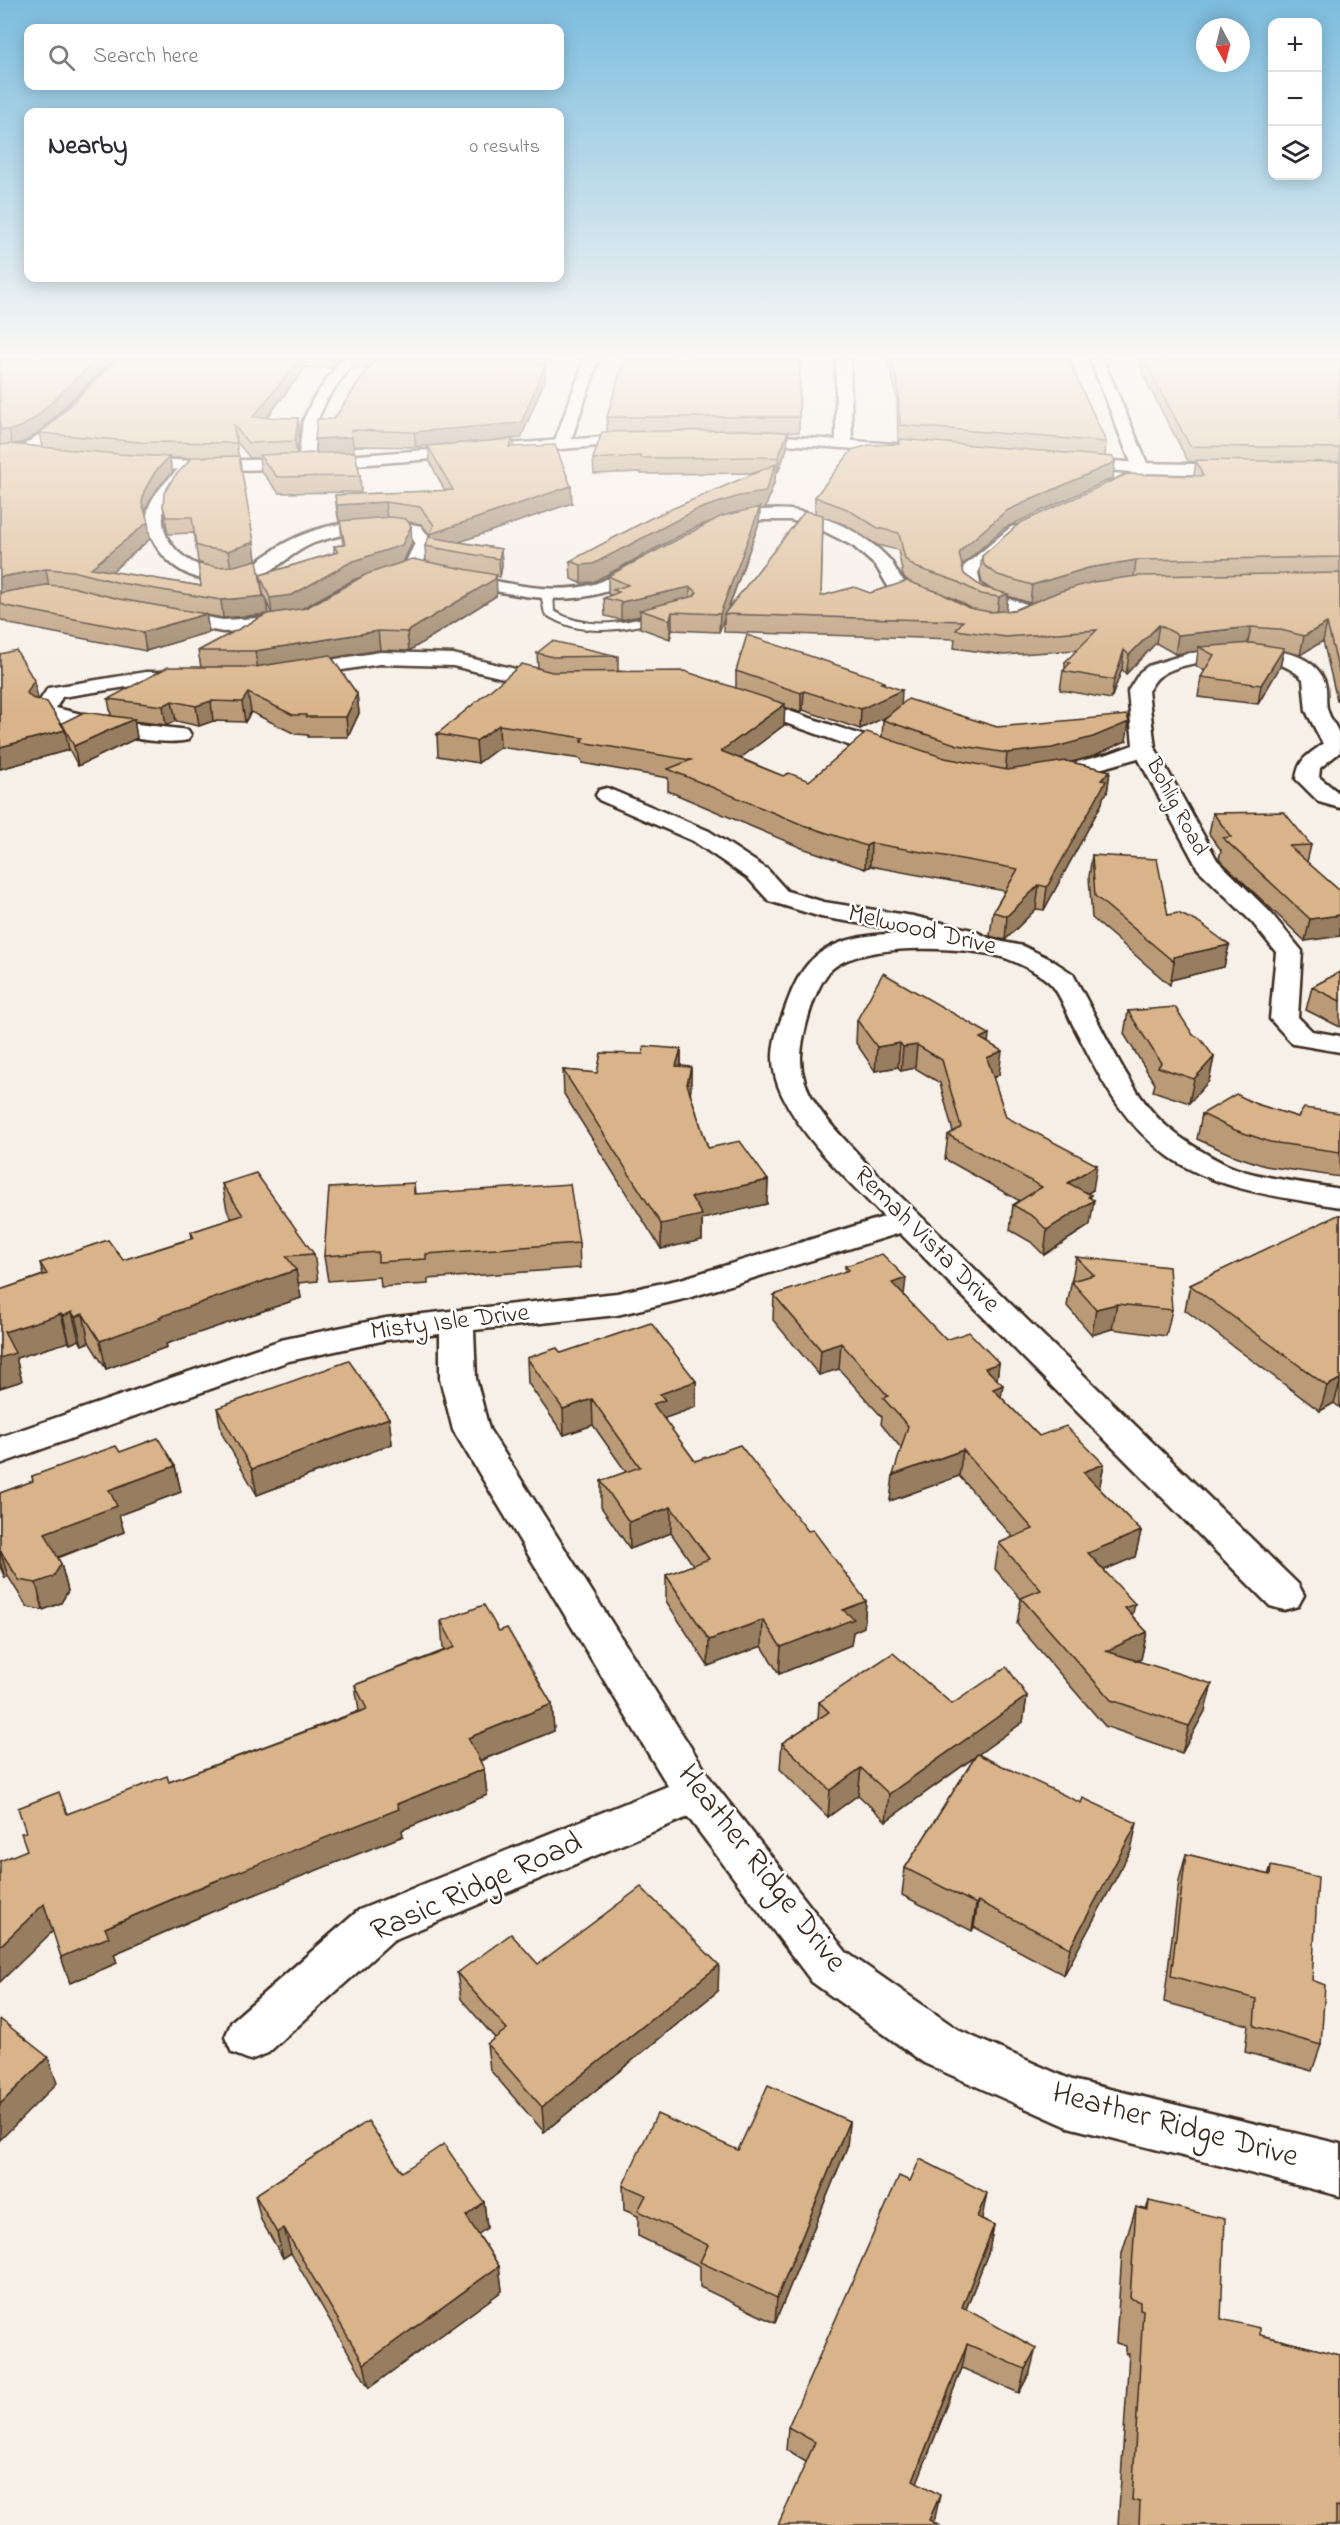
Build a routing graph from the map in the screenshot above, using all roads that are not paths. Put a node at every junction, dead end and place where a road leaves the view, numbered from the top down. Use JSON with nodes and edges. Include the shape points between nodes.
{"nodes":[{"id":1,"x":181,"y":477,"type":"edge"},
{"id":2,"x":1135,"y":477,"type":"edge"},
{"id":3,"x":1093,"y":497,"type":"edge"},
{"id":4,"x":1032,"y":525,"type":"edge"},
{"id":5,"x":705,"y":532,"type":"edge"},
{"id":6,"x":662,"y":555,"type":"edge"},
{"id":7,"x":412,"y":568,"type":"junction"},
{"id":8,"x":391,"y":575,"type":"edge"},
{"id":9,"x":547,"y":594,"type":"junction"},
{"id":10,"x":1050,"y":605,"type":"edge"},
{"id":11,"x":957,"y":610,"type":"edge"},
{"id":12,"x":1030,"y":611,"type":"junction"},
{"id":13,"x":679,"y":613,"type":"edge"},
{"id":14,"x":146,"y":614,"type":"edge"},
{"id":15,"x":308,"y":616,"type":"edge"},
{"id":16,"x":1003,"y":623,"type":"edge"},
{"id":17,"x":269,"y":676,"type":"edge"},
{"id":18,"x":213,"y":678,"type":"edge"},
{"id":19,"x":576,"y":684,"type":"edge"},
{"id":20,"x":722,"y":695,"type":"edge"},
{"id":21,"x":180,"y":735,"type":"dead end"},
{"id":22,"x":1337,"y":743,"type":"edge"},
{"id":23,"x":1144,"y":748,"type":"junction"},
{"id":24,"x":918,"y":762,"type":"edge"},
{"id":25,"x":1028,"y":780,"type":"edge"},
{"id":26,"x":607,"y":795,"type":"dead end"},
{"id":27,"x":1340,"y":801,"type":"edge"},
{"id":28,"x":985,"y":946,"type":"junction"},
{"id":29,"x":1340,"y":1044,"type":"edge"},
{"id":30,"x":1340,"y":1198,"type":"edge"},
{"id":31,"x":907,"y":1220,"type":"junction"},
{"id":32,"x":457,"y":1320,"type":"junction"},
{"id":33,"x":0,"y":1451,"type":"edge"},
{"id":34,"x":1284,"y":1595,"type":"dead end"},
{"id":35,"x":696,"y":1794,"type":"junction"},
{"id":36,"x":250,"y":2037,"type":"dead end"},
{"id":37,"x":1340,"y":2170,"type":"edge"}],
"edges":[{"from":1,"to":7,"type":"street","via":[[155,507],[153,520],[164,545],[179,563],[195,573],[213,577],[239,574],[261,568],[310,539],[356,527],[380,526],[415,530],[420,535],[424,543]]},
{"from":2,"to":3,"type":"street"},
{"from":4,"to":12,"type":"street","via":[[1011,534],[969,570],[971,586],[988,599]]},
{"from":5,"to":11,"type":"street","via":[[734,519],[757,515],[790,515],[820,522],[859,542],[883,563],[896,584]]},
{"from":6,"to":9,"type":"street","via":[[599,589]]},
{"from":7,"to":8,"type":"street"},
{"from":7,"to":9,"type":"street"},
{"from":9,"to":13,"type":"lane","via":[[549,612],[555,617],[593,627],[638,624]]},
{"from":10,"to":12,"type":"street"},
{"from":12,"to":16,"type":"street"},
{"from":14,"to":15,"type":"street","via":[[223,626],[275,624]]},
{"from":17,"to":19,"type":"street","via":[[380,658],[453,660],[553,684]]},
{"from":18,"to":21,"type":"street","via":[[146,678],[55,692],[44,711],[119,730]]},
{"from":20,"to":24,"type":"street"},
{"from":22,"to":23,"type":"street","name":"Bohlig Road","via":[[1317,711],[1311,675],[1297,665],[1271,656],[1230,652],[1192,658],[1153,671],[1138,691]]},
{"from":22,"to":27,"type":"street","via":[[1309,765],[1307,779],[1327,797]]},
{"from":23,"to":25,"type":"street","via":[[1051,777]]},
{"from":23,"to":29,"type":"street","name":"Bohlig Road","via":[[1207,864],[1261,917],[1288,951],[1284,1019],[1303,1038]]},
{"from":26,"to":28,"type":"street","name":"Melwood Drive","via":[[701,836],[758,874],[778,896],[820,909],[914,924],[963,936]]},
{"from":28,"to":30,"type":"street","name":"Melwood Drive","via":[[1014,952],[1063,980],[1125,1095],[1146,1123],[1180,1150],[1218,1172]]},
{"from":28,"to":31,"type":"street","name":"Remah Vista Drive","via":[[891,943],[854,948],[822,962],[808,983],[787,1044],[786,1067],[810,1116],[854,1168]]},
{"from":31,"to":32,"type":"street","name":"Misty Isle Drive","via":[[688,1288],[617,1304]]},
{"from":31,"to":34,"type":"street","name":"Remah Vista Drive"},
{"from":32,"to":33,"type":"street","name":"Misty Isle Drive","via":[[386,1329],[281,1351]]},
{"from":32,"to":35,"type":"street","name":"Heather Ridge Drive","via":[[458,1379],[471,1430]]},
{"from":35,"to":36,"type":"street","name":"Rasic Ridge Road","via":[[376,1925]]},
{"from":35,"to":37,"type":"street","name":"Heather Ridge Drive","via":[[829,1967],[942,2046],[1068,2103]]}]}
